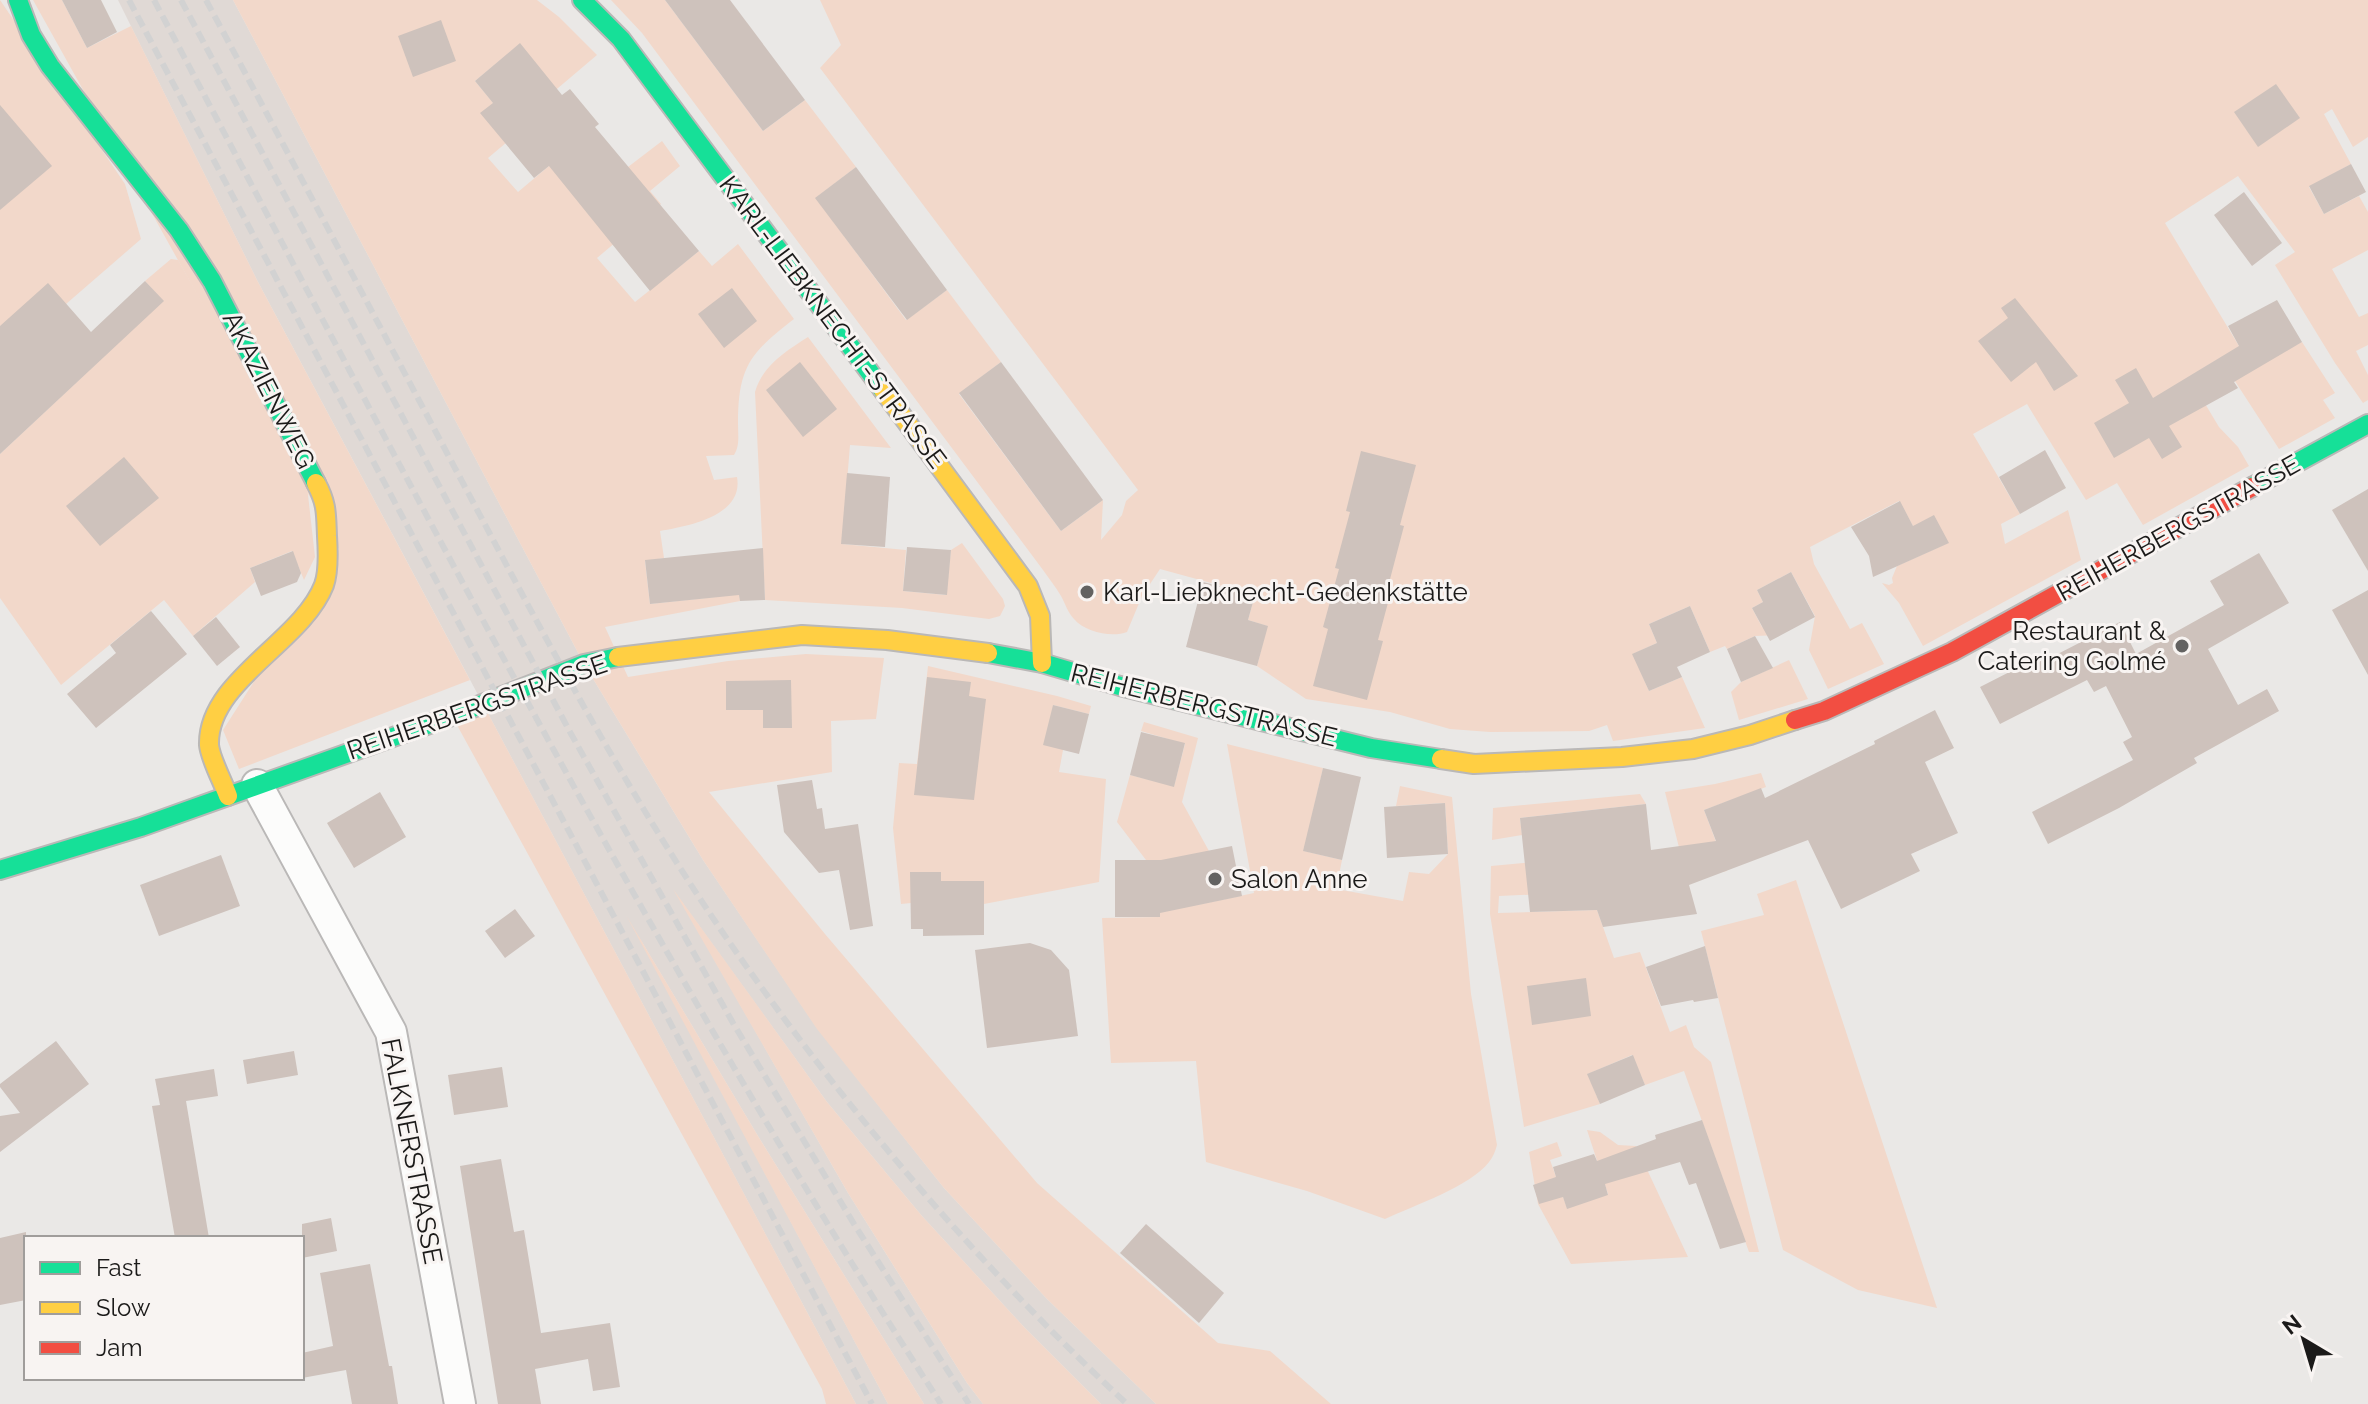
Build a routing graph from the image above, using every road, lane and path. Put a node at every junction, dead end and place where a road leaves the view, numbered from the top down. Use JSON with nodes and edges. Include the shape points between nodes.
{"nodes":[{"id":1,"x":18,"y":0,"type":"edge"},
{"id":2,"x":582,"y":0,"type":"edge"},
{"id":3,"x":2368,"y":424,"type":"edge"},
{"id":4,"x":1042,"y":663,"type":"junction"},
{"id":5,"x":257,"y":785,"type":"junction"},
{"id":6,"x":228,"y":796,"type":"junction"},
{"id":7,"x":0,"y":870,"type":"edge"},
{"id":8,"x":460,"y":1404,"type":"edge"}],
"edges":[{"from":1,"to":6,"type":"street","name":"AKAZIENWEG","via":[[50,66],[179,230],[212,281],[325,500],[324,584],[302,620],[236,684],[214,715],[209,746]]},
{"from":2,"to":4,"type":"street","name":"KARL-LIEBKNECHT-STRASSE","via":[[621,39],[1020,573],[1042,616]]},
{"from":3,"to":4,"type":"street","name":"REIHERBERGSTRASSE","via":[[1952,652],[1824,711],[1693,749],[1474,764],[1371,748]]},
{"from":4,"to":5,"type":"street","name":"REIHERBERGSTRASSE","via":[[887,640],[802,635],[619,657],[584,664]]},
{"from":5,"to":6,"type":"street","name":"REIHERBERGSTRASSE"},
{"from":5,"to":8,"type":"street","name":"FALKNERSTRASSE","via":[[391,1032]]},
{"from":6,"to":7,"type":"street","name":"REIHERBERGSTRASSE"}]}
